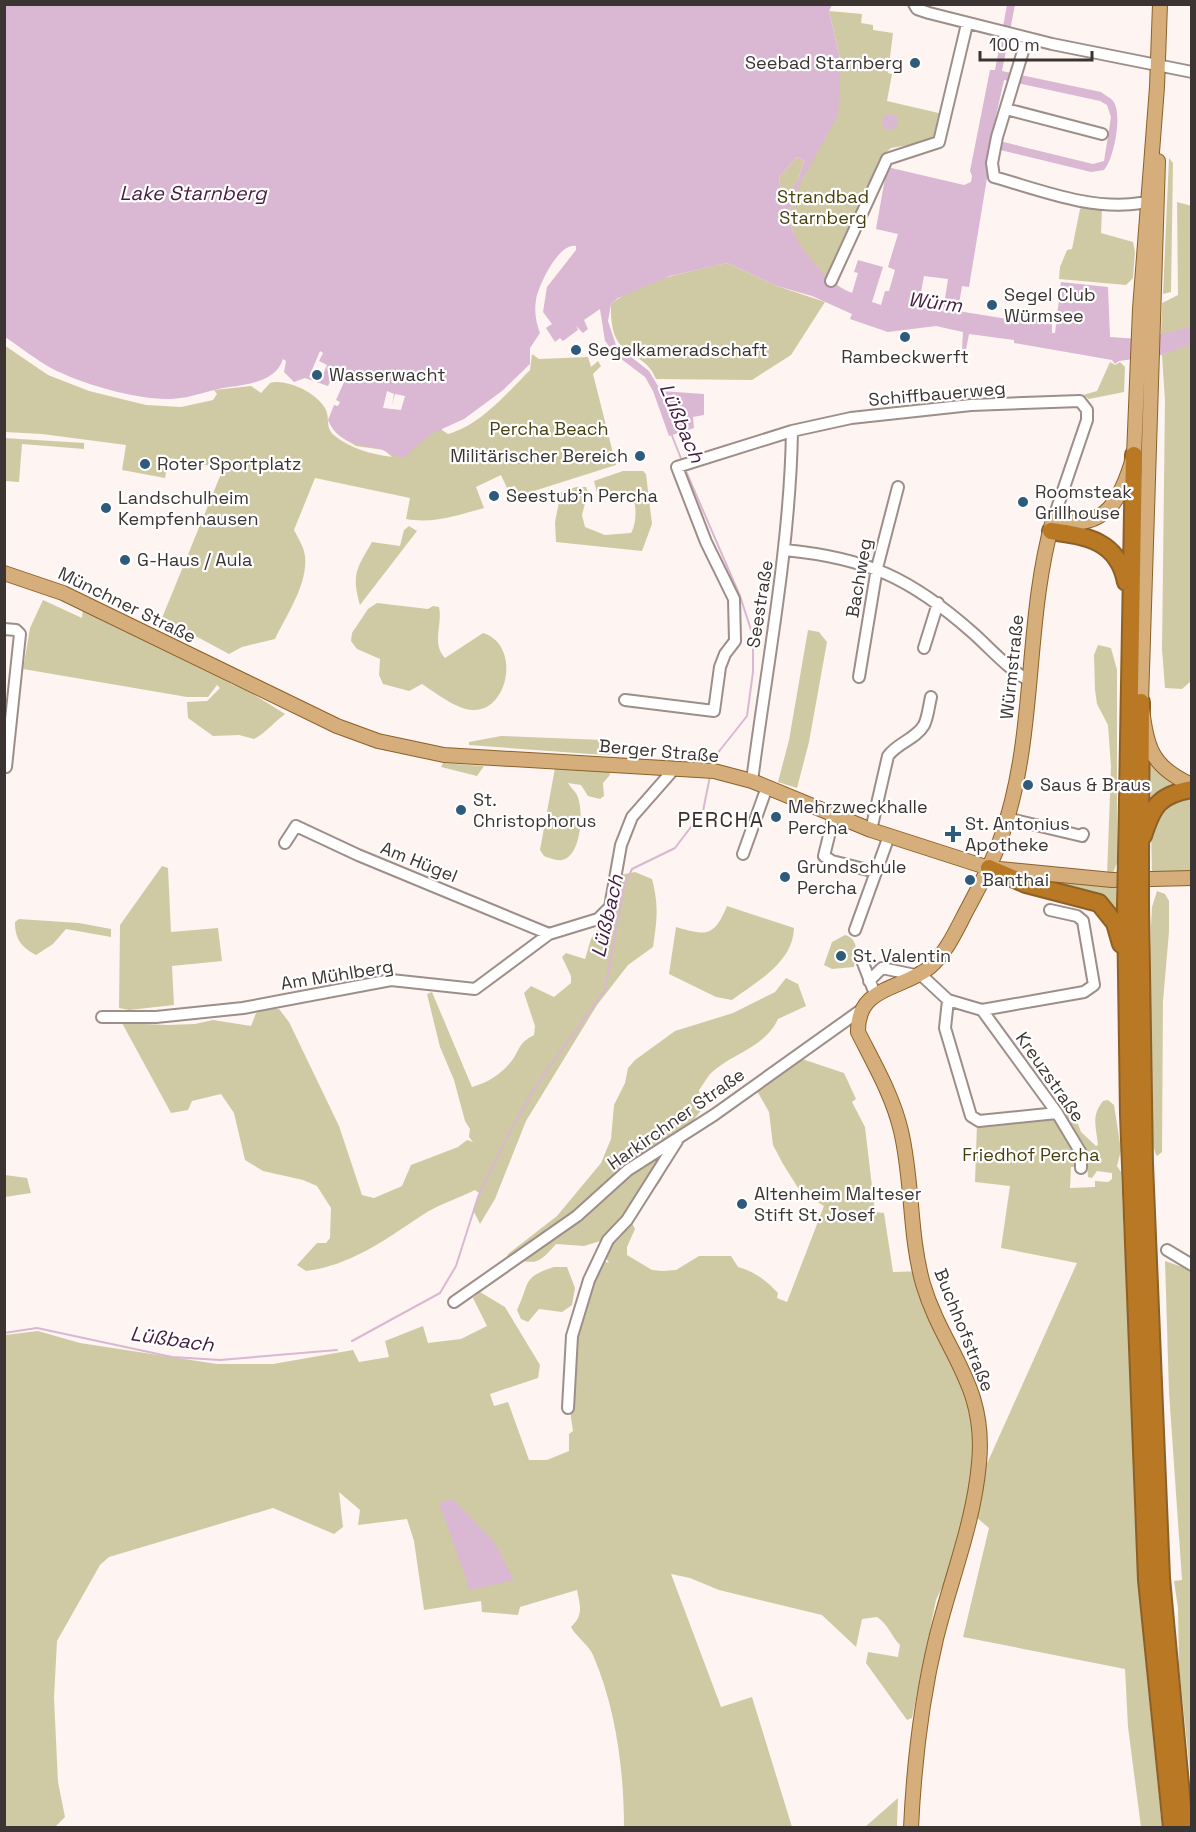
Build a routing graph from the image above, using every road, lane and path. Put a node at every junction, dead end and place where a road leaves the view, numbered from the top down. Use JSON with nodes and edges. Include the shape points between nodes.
{"nodes":[{"id":1,"x":914,"y":4,"type":"edge"},
{"id":2,"x":1160,"y":4,"type":"edge"},
{"id":3,"x":967,"y":24,"type":"junction"},
{"id":4,"x":1027,"y":38,"type":"junction"},
{"id":5,"x":1158,"y":65,"type":"junction"},
{"id":6,"x":1191,"y":72,"type":"edge"},
{"id":7,"x":1006,"y":109,"type":"junction"},
{"id":8,"x":1102,"y":134,"type":"dead end"},
{"id":9,"x":1149,"y":197,"type":"junction"},
{"id":10,"x":831,"y":281,"type":"dead end"},
{"id":11,"x":1144,"y":367,"type":"junction"},
{"id":12,"x":792,"y":431,"type":"junction"},
{"id":13,"x":1134,"y":455,"type":"junction"},
{"id":14,"x":898,"y":488,"type":"dead end"},
{"id":15,"x":1052,"y":526,"type":"junction"},
{"id":16,"x":785,"y":550,"type":"junction"},
{"id":17,"x":877,"y":568,"type":"junction"},
{"id":18,"x":4,"y":573,"type":"edge"},
{"id":19,"x":938,"y":603,"type":"junction"},
{"id":20,"x":1130,"y":610,"type":"junction"},
{"id":21,"x":4,"y":629,"type":"edge"},
{"id":22,"x":924,"y":648,"type":"dead end"},
{"id":23,"x":9,"y":672,"type":"edge"},
{"id":24,"x":231,"y":676,"type":"joint"},
{"id":25,"x":859,"y":677,"type":"dead end"},
{"id":26,"x":1028,"y":680,"type":"junction"},
{"id":27,"x":931,"y":697,"type":"dead end"},
{"id":28,"x":625,"y":700,"type":"dead end"},
{"id":29,"x":1141,"y":702,"type":"junction"},
{"id":30,"x":6,"y":767,"type":"edge"},
{"id":31,"x":675,"y":768,"type":"junction"},
{"id":32,"x":752,"y":781,"type":"junction"},
{"id":33,"x":767,"y":787,"type":"junction"},
{"id":34,"x":1191,"y":787,"type":"edge"},
{"id":35,"x":834,"y":815,"type":"junction"},
{"id":36,"x":1006,"y":818,"type":"junction"},
{"id":37,"x":871,"y":830,"type":"junction"},
{"id":38,"x":1083,"y":834,"type":"dead end"},
{"id":39,"x":889,"y":836,"type":"junction"},
{"id":40,"x":285,"y":843,"type":"dead end"},
{"id":41,"x":743,"y":854,"type":"dead end"},
{"id":42,"x":1135,"y":854,"type":"junction"},
{"id":43,"x":988,"y":868,"type":"junction"},
{"id":44,"x":876,"y":872,"type":"junction"},
{"id":45,"x":1191,"y":878,"type":"edge"},
{"id":46,"x":1133,"y":906,"type":"junction"},
{"id":47,"x":1050,"y":910,"type":"dead end"},
{"id":48,"x":855,"y":930,"type":"dead end"},
{"id":49,"x":549,"y":934,"type":"junction"},
{"id":50,"x":882,"y":968,"type":"junction"},
{"id":51,"x":917,"y":974,"type":"junction"},
{"id":52,"x":869,"y":981,"type":"junction"},
{"id":53,"x":1127,"y":983,"type":"junction"},
{"id":54,"x":875,"y":994,"type":"junction"},
{"id":55,"x":948,"y":1000,"type":"junction"},
{"id":56,"x":861,"y":1010,"type":"junction"},
{"id":57,"x":982,"y":1010,"type":"junction"},
{"id":58,"x":102,"y":1017,"type":"dead end"},
{"id":59,"x":1057,"y":1113,"type":"junction"},
{"id":60,"x":679,"y":1138,"type":"junction"},
{"id":61,"x":1082,"y":1168,"type":"dead end"},
{"id":62,"x":1167,"y":1250,"type":"dead end"},
{"id":63,"x":1191,"y":1265,"type":"edge"},
{"id":64,"x":454,"y":1302,"type":"dead end"},
{"id":65,"x":568,"y":1407,"type":"dead end"},
{"id":66,"x":911,"y":1827,"type":"edge"},
{"id":67,"x":1172,"y":1827,"type":"edge"},
{"id":68,"x":1184,"y":1827,"type":"edge"}],
"edges":[{"from":1,"to":3,"type":"street","via":[[928,14]]},
{"from":2,"to":5,"type":"main road"},
{"from":3,"to":4,"type":"street"},
{"from":3,"to":10,"type":"street","via":[[939,142],[887,159]]},
{"from":4,"to":5,"type":"street"},
{"from":4,"to":7,"type":"street"},
{"from":5,"to":6,"type":"street"},
{"from":5,"to":9,"type":"main road"},
{"from":7,"to":8,"type":"street"},
{"from":7,"to":9,"type":"street","via":[[993,154],[994,177],[1067,198],[1122,207]]},
{"from":9,"to":11,"type":"main road"},
{"from":11,"to":13,"type":"main road"},
{"from":11,"to":29,"type":"main road"},
{"from":12,"to":15,"type":"street","name":"Schiffbauerweg","via":[[851,418],[971,405],[1080,401],[1087,410],[1087,420]]},
{"from":12,"to":16,"type":"street","name":"Seestraße"},
{"from":12,"to":28,"type":"street","name":"Schiffbauerweg","via":[[677,467],[706,542],[734,599],[735,641],[720,668],[714,711]]},
{"from":13,"to":15,"type":"main road","via":[[1123,486],[1106,512],[1087,523]]},
{"from":13,"to":20,"type":"highway"},
{"from":14,"to":17,"type":"street","name":"Bachweg"},
{"from":15,"to":20,"type":"highway","via":[[1091,537],[1114,553],[1125,578]]},
{"from":15,"to":26,"type":"main road","name":"Würmstraße","via":[[1036,604]]},
{"from":16,"to":17,"type":"street","via":[[829,554]]},
{"from":16,"to":32,"type":"street","name":"Seestraße"},
{"from":17,"to":19,"type":"street"},
{"from":17,"to":25,"type":"street","name":"Bachweg"},
{"from":18,"to":24,"type":"main road","name":"Münchner Straße","via":[[63,593]]},
{"from":19,"to":22,"type":"street"},
{"from":19,"to":26,"type":"street","via":[[1008,668]]},
{"from":20,"to":42,"type":"highway"},
{"from":21,"to":23,"type":"street","via":[[20,634]]},
{"from":23,"to":30,"type":"street"},
{"from":24,"to":31,"type":"main road","name":"Berger Straße","via":[[337,726],[416,750],[444,755]]},
{"from":26,"to":36,"type":"main road","name":"Würmstraße","via":[[1018,766]]},
{"from":27,"to":37,"type":"street","via":[[924,725],[888,756]]},
{"from":29,"to":34,"type":"main road","via":[[1155,761]]},
{"from":29,"to":42,"type":"highway"},
{"from":31,"to":32,"type":"main road","name":"Berger Straße","via":[[714,771]]},
{"from":31,"to":49,"type":"street","name":"Am Mühlberg","via":[[632,817],[621,845],[610,907],[598,919]]},
{"from":32,"to":33,"type":"main road","name":"Berger Straße"},
{"from":33,"to":35,"type":"main road","name":"Berger Straße"},
{"from":33,"to":41,"type":"street"},
{"from":34,"to":42,"type":"highway","via":[[1159,802]]},
{"from":35,"to":37,"type":"main road","name":"Berger Straße"},
{"from":35,"to":44,"type":"street","via":[[824,856]]},
{"from":36,"to":38,"type":"street"},
{"from":36,"to":43,"type":"main road","name":"Würmstraße"},
{"from":37,"to":39,"type":"main road","name":"Berger Straße"},
{"from":39,"to":43,"type":"main road","name":"Berger Straße"},
{"from":39,"to":44,"type":"street"},
{"from":40,"to":49,"type":"street","name":"Am Hügel","via":[[296,826]]},
{"from":42,"to":46,"type":"highway","bridge":true},
{"from":43,"to":45,"type":"main road","name":"Berger Straße","via":[[1112,880]]},
{"from":43,"to":51,"type":"main road","via":[[942,954]]},
{"from":43,"to":53,"type":"highway","via":[[1026,884],[1099,903],[1120,937]]},
{"from":44,"to":48,"type":"street"},
{"from":46,"to":53,"type":"highway"},
{"from":46,"to":68,"type":"highway","via":[[1161,1578]]},
{"from":47,"to":57,"type":"street","name":"Kreuzstraße","via":[[1083,921],[1094,984],[1084,992]]},
{"from":49,"to":58,"type":"street","name":"Am Mühlberg","via":[[475,989],[391,980],[243,1008],[156,1017]]},
{"from":50,"to":51,"type":"street"},
{"from":50,"to":52,"type":"street"},
{"from":50,"to":52,"type":"street","via":[[863,963]]},
{"from":51,"to":54,"type":"main road"},
{"from":51,"to":55,"type":"street","name":"Kreuzstraße"},
{"from":52,"to":54,"type":"street"},
{"from":53,"to":67,"type":"highway","via":[[1147,1580]]},
{"from":54,"to":56,"type":"main road"},
{"from":55,"to":57,"type":"street","name":"Kreuzstraße"},
{"from":55,"to":59,"type":"street","via":[[945,1028],[974,1119]]},
{"from":56,"to":60,"type":"street","name":"Harkirchner Straße"},
{"from":56,"to":66,"type":"main road","name":"Buchhofstraße","via":[[858,1032],[894,1105],[901,1131],[916,1257],[924,1287],[971,1386],[980,1427],[974,1498],[923,1701],[915,1751]]},
{"from":57,"to":59,"type":"street","name":"Kreuzstraße"},
{"from":59,"to":61,"type":"street","name":"Kreuzstraße","via":[[1081,1153]]},
{"from":60,"to":64,"type":"street","name":"Harkirchner Straße","via":[[628,1170],[577,1216]]},
{"from":60,"to":65,"type":"street","via":[[627,1220],[608,1240],[589,1280],[572,1336]]},
{"from":62,"to":63,"type":"street"}]}
